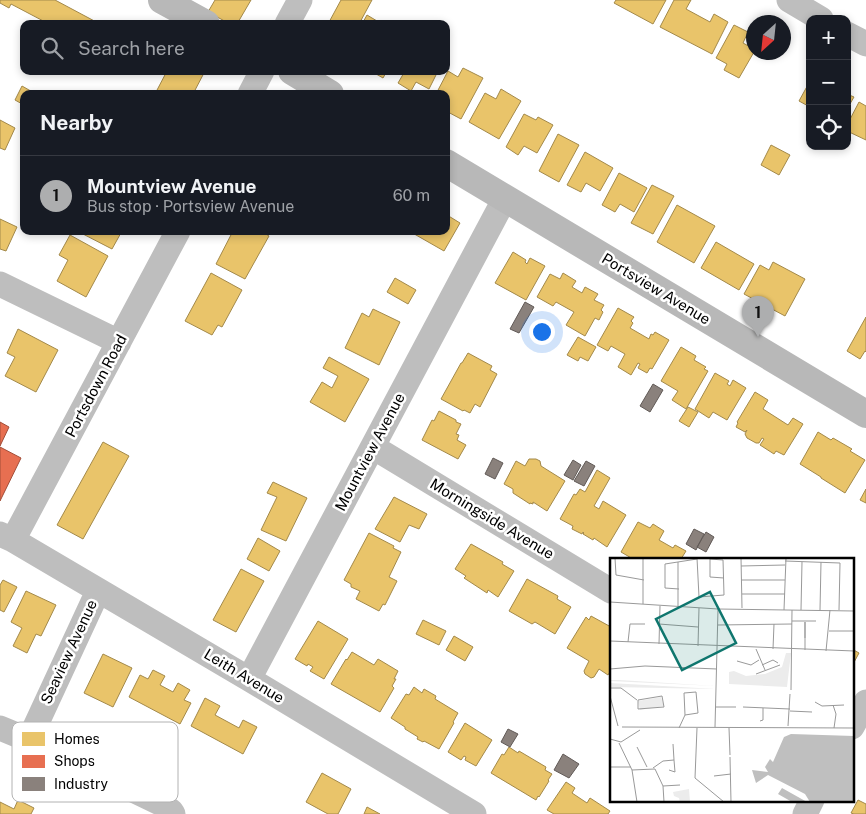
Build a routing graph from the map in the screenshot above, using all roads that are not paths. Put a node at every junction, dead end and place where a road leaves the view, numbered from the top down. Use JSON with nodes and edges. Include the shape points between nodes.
{"nodes":[{"id":1,"x":162,"y":0,"type":"edge"},
{"id":2,"x":300,"y":0,"type":"edge"},
{"id":3,"x":789,"y":0,"type":"edge"},
{"id":4,"x":814,"y":15,"type":"edge"},
{"id":5,"x":199,"y":20,"type":"edge"},
{"id":6,"x":289,"y":20,"type":"edge"},
{"id":7,"x":851,"y":36,"type":"edge"},
{"id":8,"x":866,"y":44,"type":"edge"},
{"id":9,"x":260,"y":75,"type":"edge"},
{"id":10,"x":299,"y":75,"type":"edge"},
{"id":11,"x":252,"y":90,"type":"edge"},
{"id":12,"x":323,"y":90,"type":"edge"},
{"id":13,"x":450,"y":165,"type":"edge"},
{"id":14,"x":505,"y":198,"type":"junction"},
{"id":15,"x":176,"y":235,"type":"edge"},
{"id":16,"x":0,"y":284,"type":"edge"},
{"id":17,"x":119,"y":342,"type":"junction"},
{"id":18,"x":866,"y":414,"type":"edge"},
{"id":19,"x":373,"y":447,"type":"junction"},
{"id":20,"x":6,"y":537,"type":"edge"},
{"id":21,"x":610,"y":590,"type":"edge"},
{"id":22,"x":98,"y":591,"type":"junction"},
{"id":23,"x":249,"y":679,"type":"junction"},
{"id":24,"x":866,"y":702,"type":"edge"},
{"id":25,"x":37,"y":722,"type":"edge"},
{"id":26,"x":854,"y":723,"type":"edge"},
{"id":27,"x":0,"y":728,"type":"edge"},
{"id":28,"x":12,"y":733,"type":"edge"},
{"id":29,"x":158,"y":802,"type":"edge"},
{"id":30,"x":811,"y":802,"type":"edge"},
{"id":31,"x":173,"y":814,"type":"edge"},
{"id":32,"x":474,"y":814,"type":"edge"},
{"id":33,"x":804,"y":814,"type":"edge"}],
"edges":[{"from":1,"to":5,"type":"street"},
{"from":2,"to":6,"type":"street"},
{"from":3,"to":4,"type":"street"},
{"from":7,"to":8,"type":"street"},
{"from":9,"to":11,"type":"street"},
{"from":10,"to":12,"type":"street"},
{"from":13,"to":14,"type":"street","name":"Portsview Avenue"},
{"from":14,"to":18,"type":"street","name":"Portsview Avenue"},
{"from":14,"to":19,"type":"street","name":"Mountview Avenue"},
{"from":15,"to":17,"type":"street","name":"Portsdown Road"},
{"from":16,"to":17,"type":"street"},
{"from":17,"to":20,"type":"street","name":"Portsdown Road"},
{"from":19,"to":21,"type":"street","name":"Morningside Avenue"},
{"from":19,"to":23,"type":"street","name":"Mountview Avenue"},
{"from":20,"to":22,"type":"street","name":"Leith Avenue"},
{"from":22,"to":23,"type":"street","name":"Leith Avenue"},
{"from":22,"to":25,"type":"street","name":"Seaview Avenue"},
{"from":23,"to":32,"type":"street","name":"Leith Avenue"},
{"from":24,"to":26,"type":"street"},
{"from":27,"to":28,"type":"street"},
{"from":29,"to":31,"type":"street"},
{"from":30,"to":33,"type":"street"}]}
